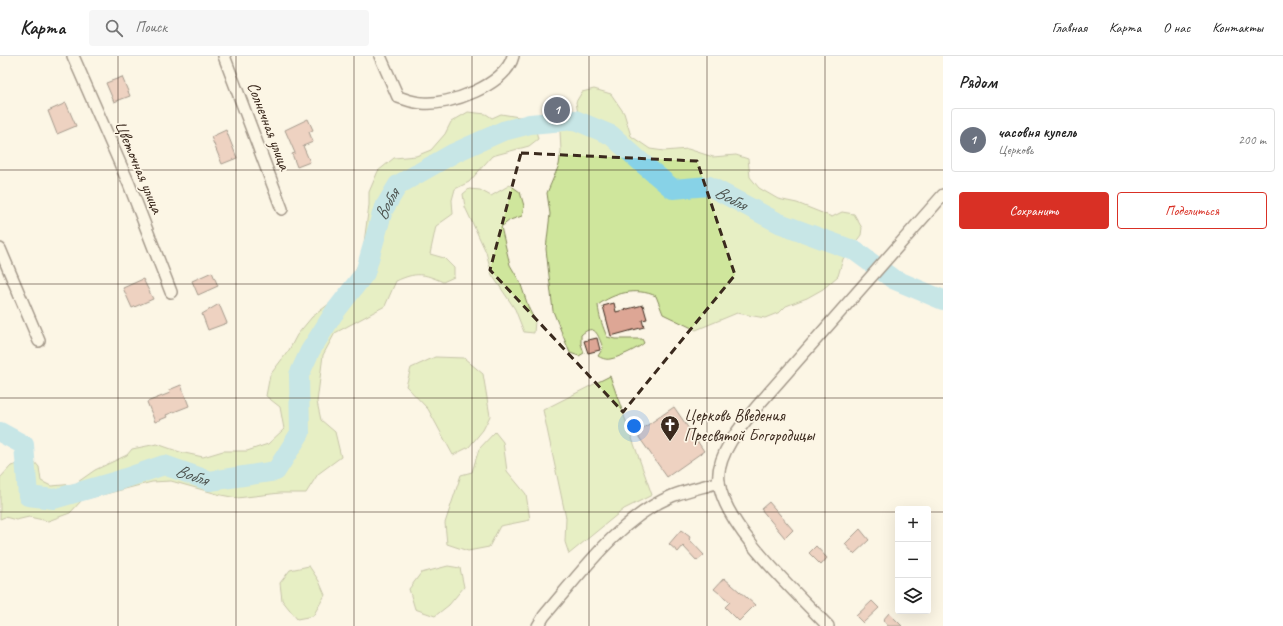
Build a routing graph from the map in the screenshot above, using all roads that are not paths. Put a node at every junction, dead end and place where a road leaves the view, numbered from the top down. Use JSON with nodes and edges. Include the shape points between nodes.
{"nodes":[{"id":1,"x":73,"y":56,"type":"edge"},
{"id":2,"x":224,"y":56,"type":"edge"},
{"id":3,"x":380,"y":56,"type":"edge"},
{"id":4,"x":513,"y":56,"type":"edge"},
{"id":5,"x":943,"y":195,"type":"edge"},
{"id":6,"x":282,"y":209,"type":"dead end"},
{"id":7,"x":0,"y":249,"type":"edge"},
{"id":8,"x":171,"y":292,"type":"dead end"},
{"id":9,"x":39,"y":341,"type":"dead end"},
{"id":10,"x":718,"y":482,"type":"junction"},
{"id":11,"x":538,"y":626,"type":"edge"},
{"id":12,"x":828,"y":626,"type":"edge"}],
"edges":[{"from":1,"to":8,"type":"street","name":"Цветочная улица","via":[[129,184]]},
{"from":2,"to":6,"type":"street","name":"Солнечная улица"},
{"from":3,"to":4,"type":"street","via":[[398,97],[422,104],[447,102],[471,94],[500,76],[512,62]]},
{"from":5,"to":10,"type":"street","via":[[741,426],[723,456]]},
{"from":7,"to":9,"type":"street"},
{"from":10,"to":11,"type":"street","via":[[672,496],[642,514],[611,538]]},
{"from":10,"to":12,"type":"street","via":[[727,506],[741,530]]}]}
